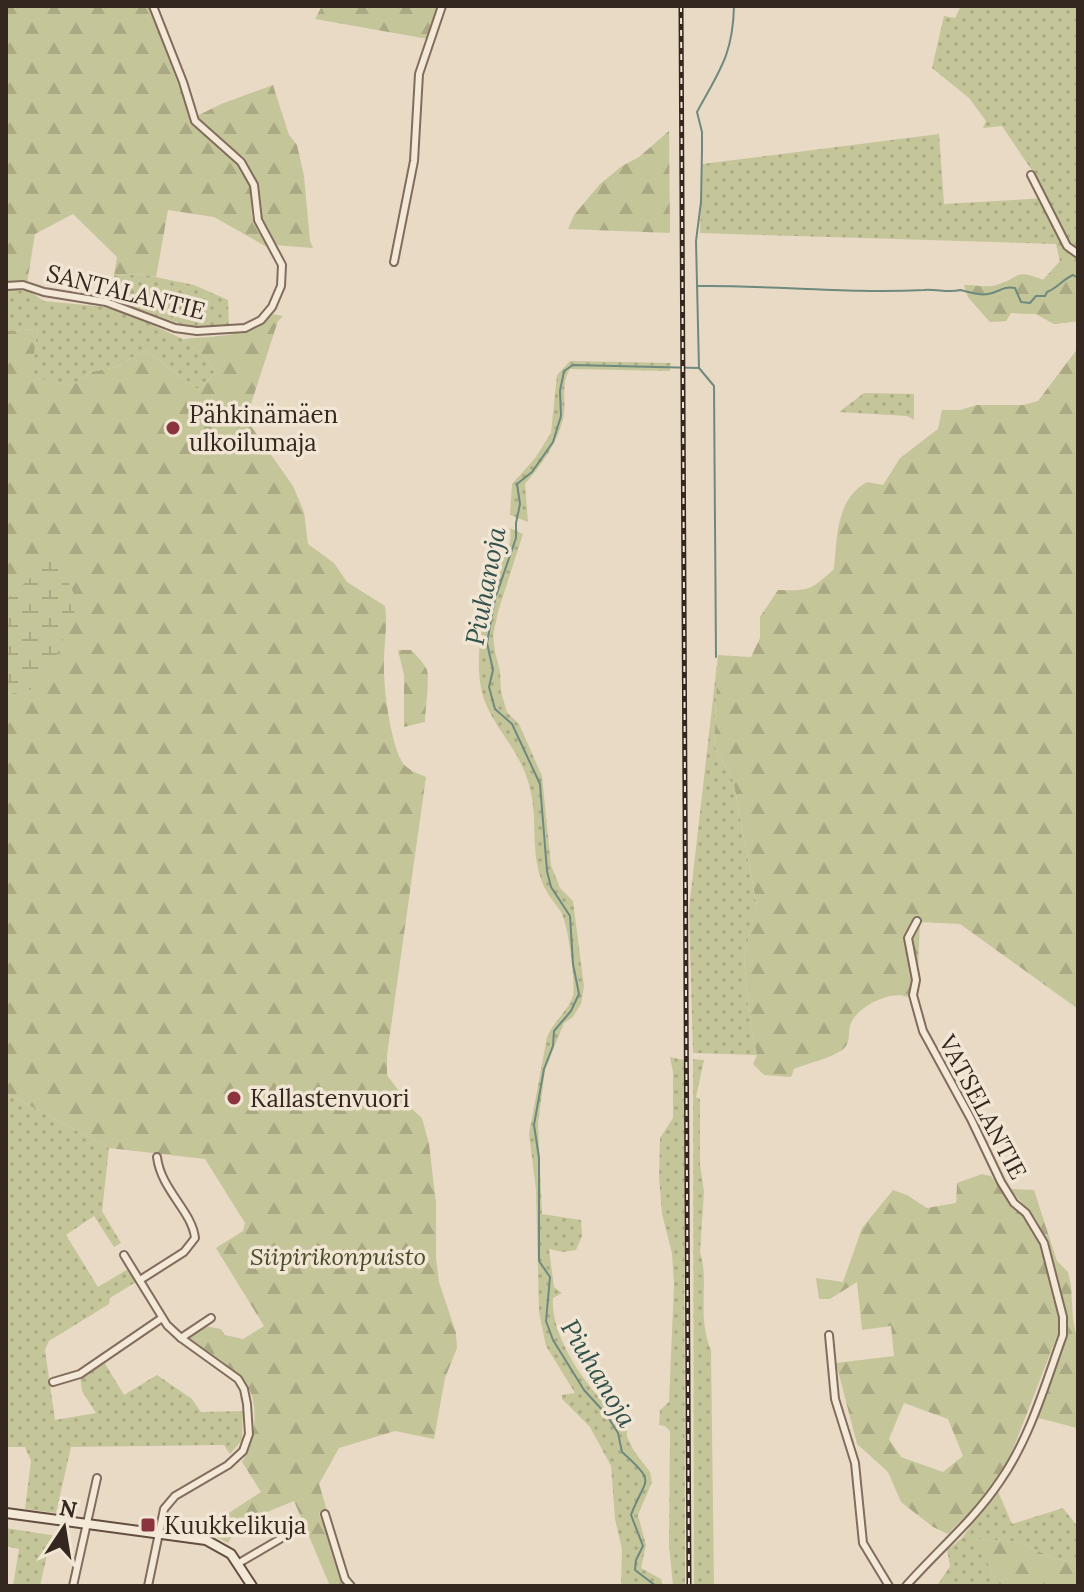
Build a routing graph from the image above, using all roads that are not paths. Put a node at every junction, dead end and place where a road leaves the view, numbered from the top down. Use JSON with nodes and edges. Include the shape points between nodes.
{"nodes":[{"id":1,"x":153,"y":6,"type":"edge"},
{"id":2,"x":442,"y":6,"type":"edge"},
{"id":3,"x":1031,"y":175,"type":"dead end"},
{"id":4,"x":1078,"y":254,"type":"edge"},
{"id":5,"x":394,"y":262,"type":"dead end"},
{"id":6,"x":6,"y":286,"type":"edge"},
{"id":7,"x":917,"y":921,"type":"dead end"},
{"id":8,"x":157,"y":1157,"type":"dead end"},
{"id":9,"x":124,"y":1255,"type":"dead end"},
{"id":10,"x":140,"y":1280,"type":"junction"},
{"id":11,"x":162,"y":1318,"type":"junction"},
{"id":12,"x":211,"y":1318,"type":"dead end"},
{"id":13,"x":829,"y":1335,"type":"dead end"},
{"id":14,"x":181,"y":1338,"type":"junction"},
{"id":15,"x":53,"y":1382,"type":"dead end"},
{"id":16,"x":97,"y":1478,"type":"dead end"},
{"id":17,"x":6,"y":1513,"type":"edge"},
{"id":18,"x":325,"y":1514,"type":"dead end"},
{"id":19,"x":86,"y":1523,"type":"junction"},
{"id":20,"x":158,"y":1532,"type":"junction"},
{"id":21,"x":280,"y":1539,"type":"dead end"},
{"id":22,"x":239,"y":1563,"type":"junction"},
{"id":23,"x":73,"y":1586,"type":"edge"},
{"id":24,"x":148,"y":1586,"type":"edge"},
{"id":25,"x":252,"y":1586,"type":"edge"},
{"id":26,"x":351,"y":1586,"type":"edge"},
{"id":27,"x":889,"y":1586,"type":"edge"},
{"id":28,"x":906,"y":1586,"type":"edge"}],
"edges":[{"from":1,"to":6,"type":"street","name":"SANTALANTIE","via":[[195,121],[241,162],[254,185],[258,220],[282,265],[272,307],[245,328],[197,331],[106,302]]},
{"from":2,"to":5,"type":"street","via":[[419,74],[414,161]]},
{"from":3,"to":4,"type":"street","via":[[1067,246]]},
{"from":7,"to":28,"type":"street","name":"VATSELANTIE","via":[[908,938],[916,980],[913,995],[923,1031],[1001,1182],[1044,1243],[1063,1335],[1015,1458],[999,1484]]},
{"from":8,"to":10,"type":"street","via":[[162,1178],[195,1238],[184,1252]]},
{"from":9,"to":10,"type":"street"},
{"from":10,"to":11,"type":"street"},
{"from":11,"to":14,"type":"street"},
{"from":11,"to":15,"type":"street","via":[[80,1374]]},
{"from":12,"to":14,"type":"street"},
{"from":13,"to":27,"type":"street","via":[[835,1399],[855,1463],[863,1543]]},
{"from":14,"to":20,"type":"street","via":[[238,1379],[246,1395],[249,1434],[236,1459],[168,1502]]},
{"from":16,"to":19,"type":"street"},
{"from":17,"to":19,"type":"street"},
{"from":18,"to":26,"type":"street"},
{"from":19,"to":20,"type":"street"},
{"from":19,"to":23,"type":"street"},
{"from":20,"to":22,"type":"street","via":[[206,1540]]},
{"from":20,"to":24,"type":"street"},
{"from":21,"to":22,"type":"street"},
{"from":22,"to":25,"type":"street"}]}
